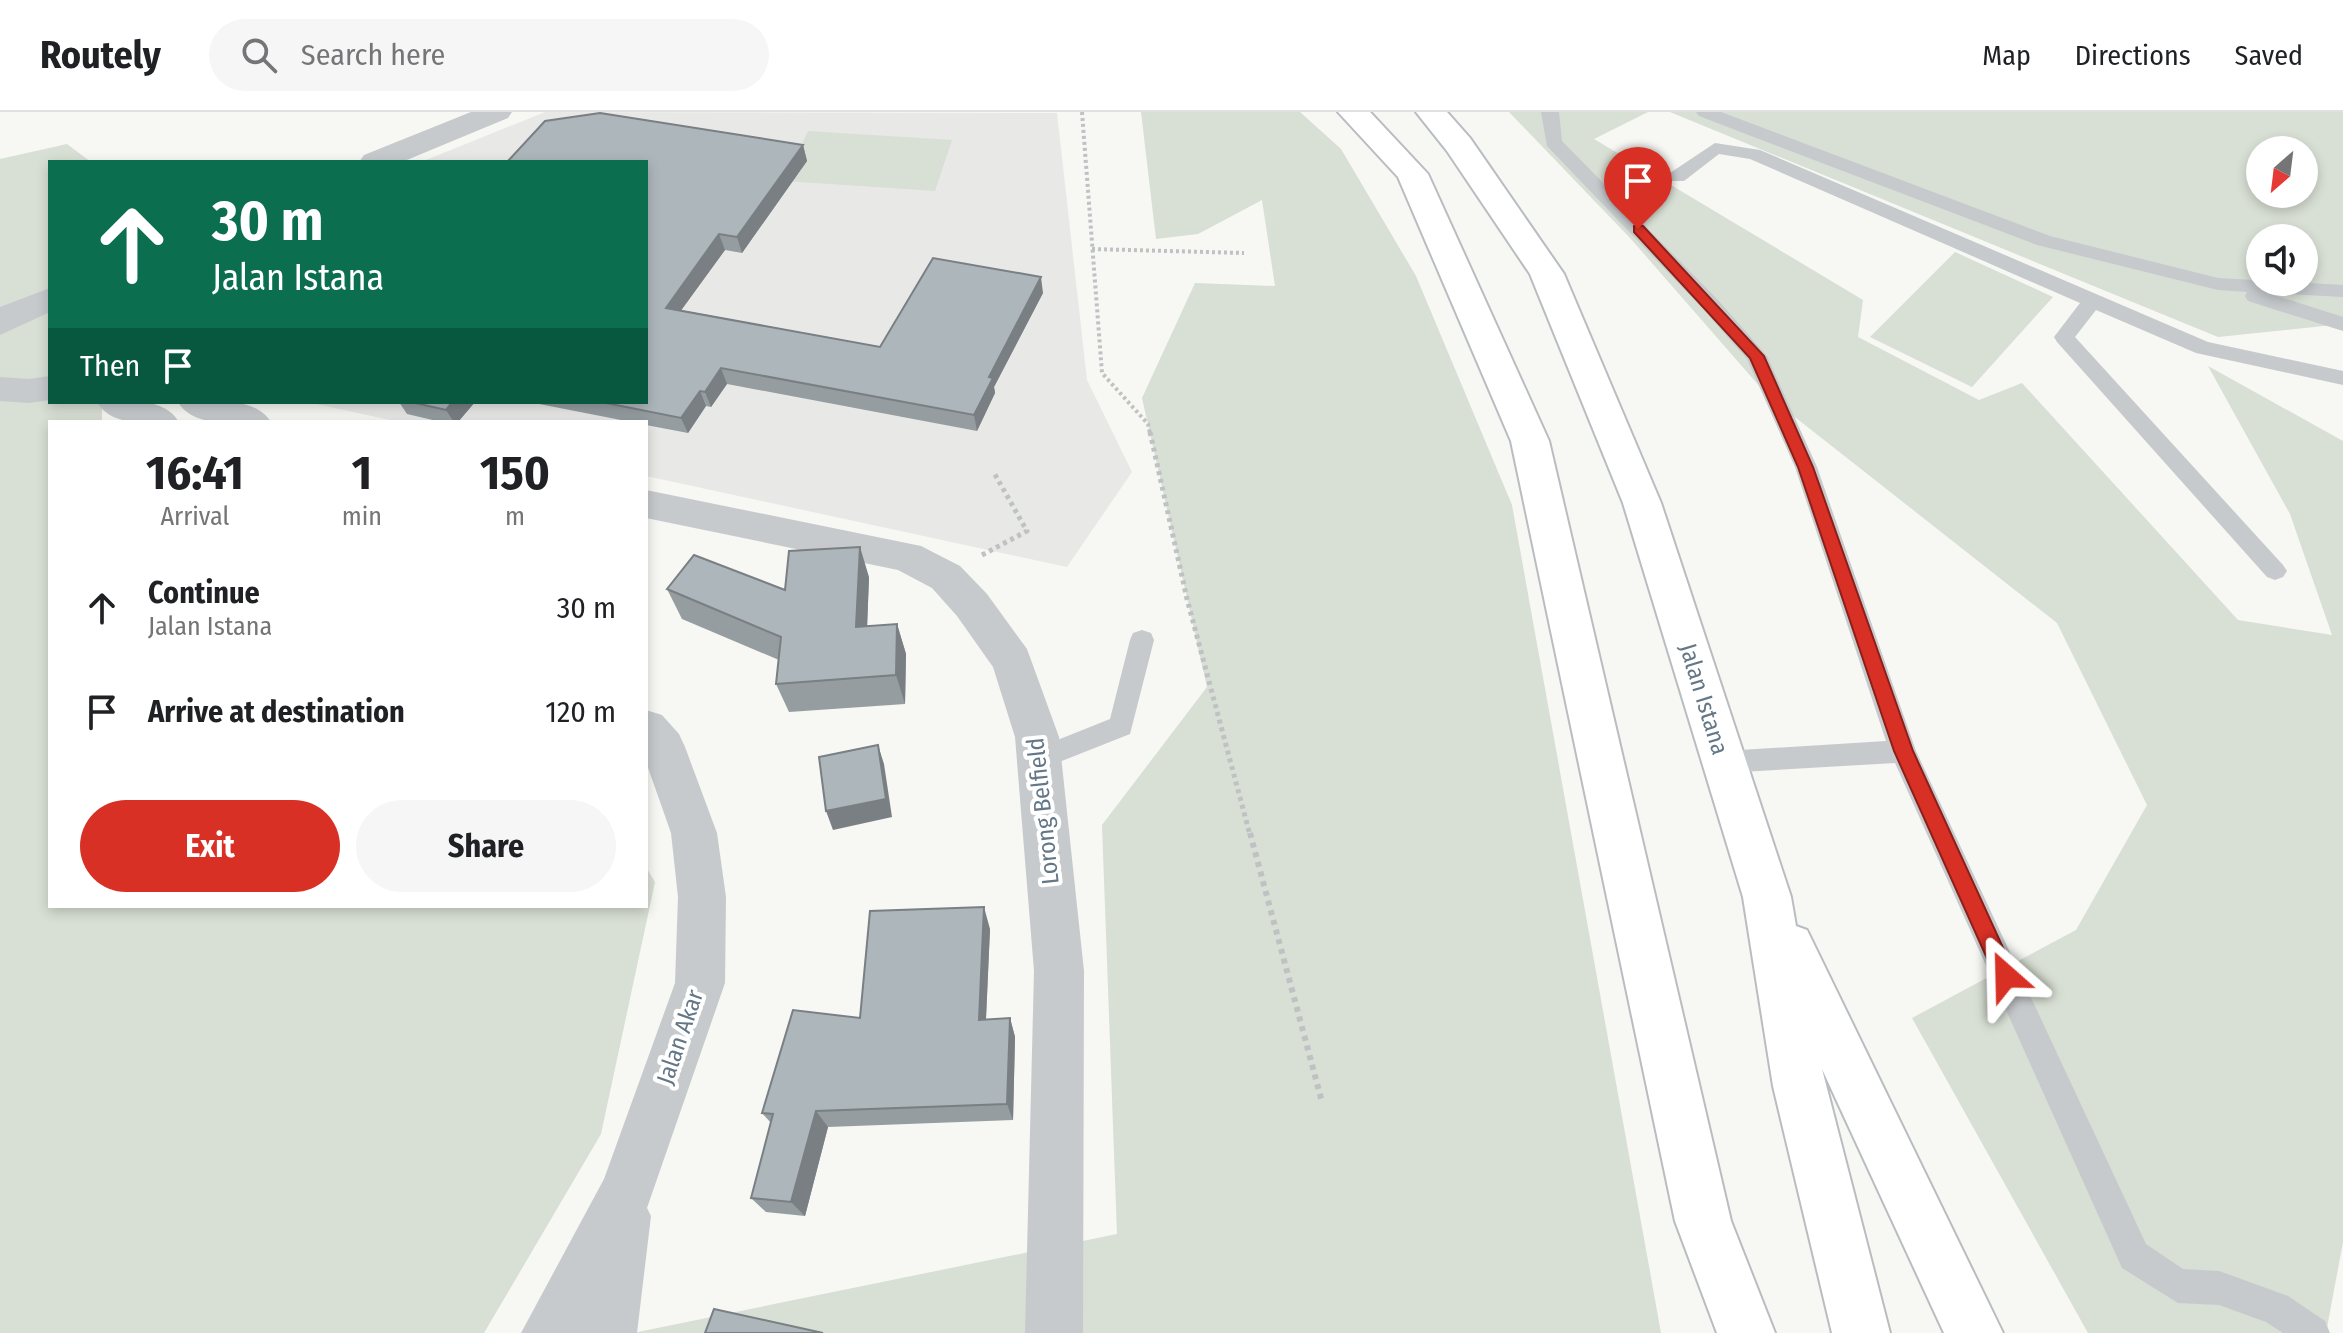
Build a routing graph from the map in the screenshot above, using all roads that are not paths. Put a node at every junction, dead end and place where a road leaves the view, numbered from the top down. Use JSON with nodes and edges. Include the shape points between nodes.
{"nodes":[{"id":1,"x":497,"y":112,"type":"edge"},
{"id":2,"x":1353,"y":112,"type":"edge"},
{"id":3,"x":1431,"y":112,"type":"edge"},
{"id":4,"x":1550,"y":112,"type":"edge"},
{"id":5,"x":1705,"y":112,"type":"edge"},
{"id":6,"x":380,"y":160,"type":"edge"},
{"id":7,"x":1677,"y":177,"type":"dead end"},
{"id":8,"x":2218,"y":284,"type":"junction"},
{"id":9,"x":2343,"y":291,"type":"edge"},
{"id":10,"x":48,"y":300,"type":"edge"},
{"id":11,"x":2093,"y":300,"type":"junction"},
{"id":12,"x":0,"y":324,"type":"edge"},
{"id":13,"x":2343,"y":324,"type":"edge"},
{"id":14,"x":2343,"y":378,"type":"edge"},
{"id":15,"x":48,"y":388,"type":"edge"},
{"id":16,"x":0,"y":389,"type":"edge"},
{"id":17,"x":120,"y":404,"type":"edge"},
{"id":18,"x":202,"y":404,"type":"edge"},
{"id":19,"x":156,"y":420,"type":"edge"},
{"id":20,"x":246,"y":420,"type":"edge"},
{"id":21,"x":648,"y":504,"type":"edge"},
{"id":22,"x":2275,"y":571,"type":"dead end"},
{"id":23,"x":1142,"y":640,"type":"dead end"},
{"id":24,"x":648,"y":730,"type":"edge"},
{"id":25,"x":1903,"y":751,"type":"junction"},
{"id":26,"x":1039,"y":759,"type":"junction"},
{"id":27,"x":1724,"y":762,"type":"junction"},
{"id":28,"x":1767,"y":897,"type":"junction"},
{"id":29,"x":626,"y":1193,"type":"junction"},
{"id":30,"x":1703,"y":1221,"type":"junction"},
{"id":31,"x":550,"y":1333,"type":"edge"},
{"id":32,"x":608,"y":1333,"type":"edge"},
{"id":33,"x":1054,"y":1333,"type":"edge"},
{"id":34,"x":1724,"y":1333,"type":"edge"},
{"id":35,"x":1746,"y":1333,"type":"edge"},
{"id":36,"x":1861,"y":1333,"type":"edge"},
{"id":37,"x":1974,"y":1333,"type":"edge"},
{"id":38,"x":2313,"y":1333,"type":"edge"}],
"edges":[{"from":1,"to":6,"type":"street"},
{"from":2,"to":30,"type":"main road","via":[[1412,174],[1530,441]]},
{"from":3,"to":27,"type":"main road","name":"Jalan Istana","via":[[1547,274],[1642,503]]},
{"from":4,"to":25,"type":"lane","via":[[1553,142],[1756,356],[1806,467]]},
{"from":5,"to":8,"type":"lane","via":[[2044,241]]},
{"from":7,"to":11,"type":"lane","via":[[1715,148],[1754,154]]},
{"from":8,"to":9,"type":"lane"},
{"from":8,"to":13,"type":"lane"},
{"from":10,"to":12,"type":"street"},
{"from":11,"to":14,"type":"lane","via":[[2203,348]]},
{"from":11,"to":22,"type":"lane","via":[[2064,337]]},
{"from":15,"to":16,"type":"street"},
{"from":17,"to":19,"type":"street"},
{"from":18,"to":20,"type":"street"},
{"from":21,"to":26,"type":"street","name":"Lorong Belfield","via":[[907,557],[946,577],[1012,661]]},
{"from":23,"to":26,"type":"lane","via":[[1121,726]]},
{"from":24,"to":29,"type":"street","name":"Jalan Akar","via":[[663,747],[694,833],[702,897],[700,983]]},
{"from":25,"to":27,"type":"lane"},
{"from":25,"to":38,"type":"lane","via":[[2134,1256],[2178,1286],[2219,1288],[2276,1308]]},
{"from":26,"to":33,"type":"street","name":"Lorong Belfield","via":[[1059,971]]},
{"from":27,"to":28,"type":"main road","name":"Jalan Istana"},
{"from":28,"to":36,"type":"main road","name":"Jalan Istana","via":[[1799,1086]]},
{"from":28,"to":37,"type":"main road"},
{"from":29,"to":31,"type":"street","name":"Jalan Akar"},
{"from":29,"to":32,"type":"street"},
{"from":30,"to":34,"type":"main road"},
{"from":30,"to":35,"type":"main road"}]}
